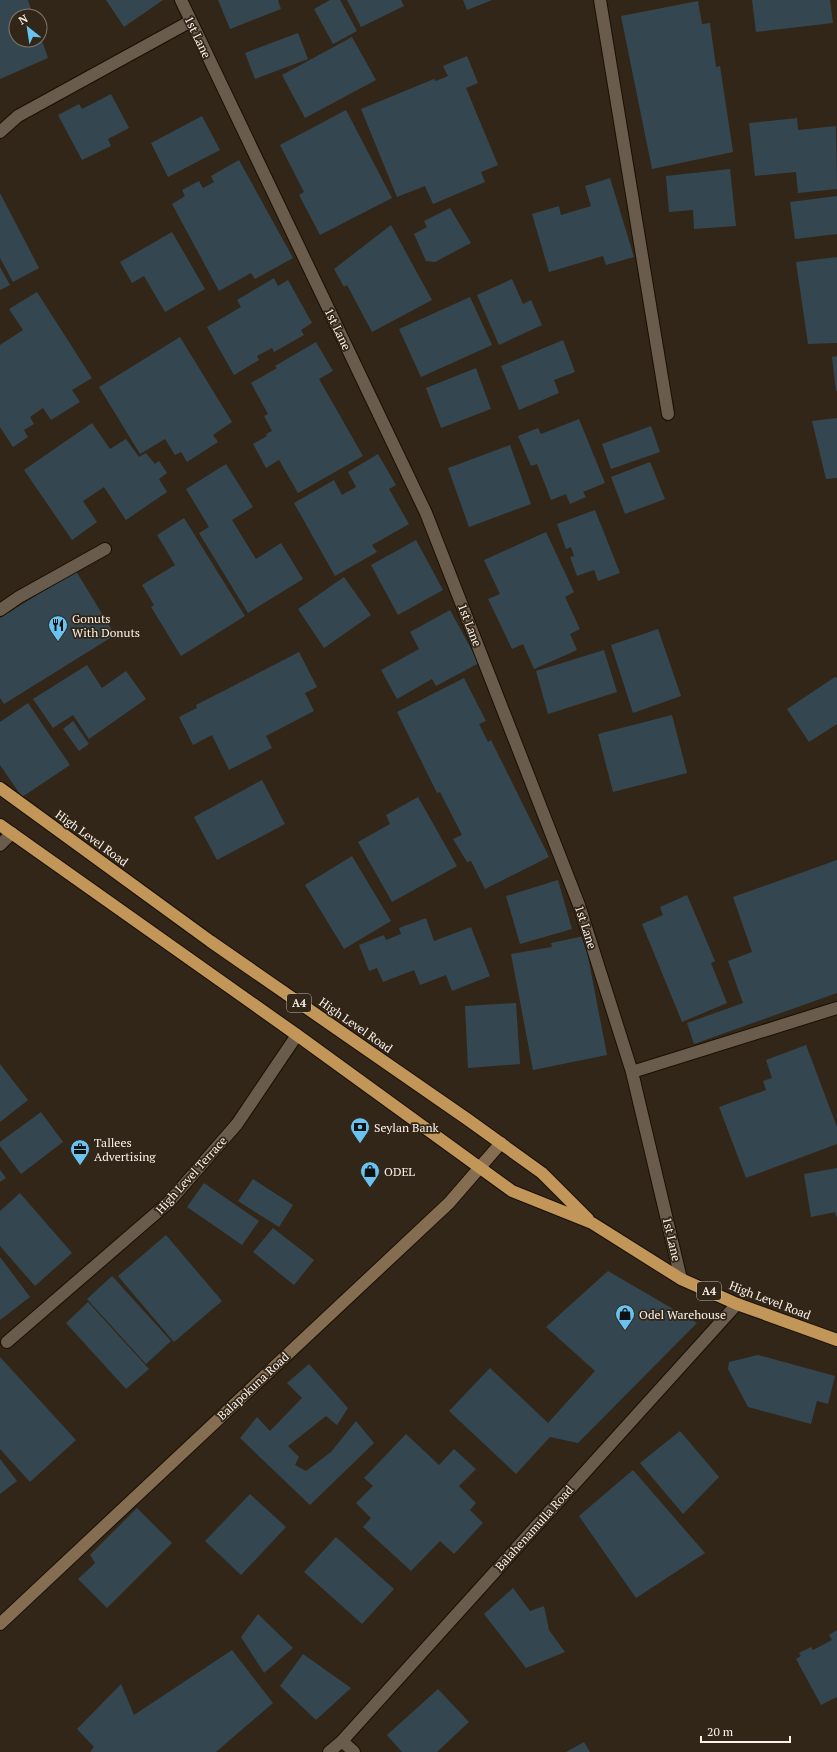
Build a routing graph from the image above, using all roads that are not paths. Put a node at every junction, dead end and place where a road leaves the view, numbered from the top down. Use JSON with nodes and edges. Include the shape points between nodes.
{"nodes":[{"id":1,"x":181,"y":0,"type":"edge"},
{"id":2,"x":600,"y":0,"type":"edge"},
{"id":3,"x":191,"y":21,"type":"junction"},
{"id":4,"x":0,"y":132,"type":"edge"},
{"id":5,"x":668,"y":414,"type":"dead end"},
{"id":6,"x":105,"y":549,"type":"dead end"},
{"id":7,"x":0,"y":610,"type":"edge"},
{"id":8,"x":0,"y":788,"type":"edge"},
{"id":9,"x":0,"y":825,"type":"edge"},
{"id":10,"x":12,"y":833,"type":"junction"},
{"id":11,"x":0,"y":845,"type":"edge"},
{"id":12,"x":837,"y":1008,"type":"edge"},
{"id":13,"x":298,"y":1035,"type":"junction"},
{"id":14,"x":632,"y":1072,"type":"junction"},
{"id":15,"x":501,"y":1143,"type":"junction"},
{"id":16,"x":480,"y":1167,"type":"junction"},
{"id":17,"x":592,"y":1223,"type":"junction"},
{"id":18,"x":681,"y":1279,"type":"junction"},
{"id":19,"x":737,"y":1304,"type":"junction"},
{"id":20,"x":837,"y":1340,"type":"edge"},
{"id":21,"x":7,"y":1342,"type":"dead end"},
{"id":22,"x":0,"y":1624,"type":"edge"},
{"id":23,"x":342,"y":1741,"type":"junction"},
{"id":24,"x":329,"y":1752,"type":"edge"},
{"id":25,"x":354,"y":1752,"type":"edge"}],
"edges":[{"from":1,"to":3,"type":"street","name":"1st Lane"},
{"from":2,"to":5,"type":"street"},
{"from":3,"to":4,"type":"street","via":[[25,112]]},
{"from":3,"to":14,"type":"street","name":"1st Lane","via":[[426,513],[579,905]]},
{"from":6,"to":7,"type":"street"},
{"from":8,"to":15,"type":"highway","name":"High Level Road","number":"A4","via":[[210,941]]},
{"from":9,"to":10,"type":"highway","name":"High Level Road","number":"A4"},
{"from":10,"to":11,"type":"street"},
{"from":10,"to":13,"type":"highway","name":"High Level Road","number":"A4"},
{"from":12,"to":14,"type":"street"},
{"from":13,"to":16,"type":"highway","name":"High Level Road","number":"A4"},
{"from":13,"to":21,"type":"street","name":"High Level Terrace","via":[[237,1124],[169,1202]]},
{"from":14,"to":18,"type":"street","name":"1st Lane"},
{"from":15,"to":16,"type":"main road","name":"Balapokuna Road"},
{"from":15,"to":17,"type":"highway","name":"High Level Road","number":"A4","via":[[542,1173]]},
{"from":16,"to":17,"type":"highway","name":"High Level Road","number":"A4","via":[[512,1190]]},
{"from":16,"to":22,"type":"main road","name":"Balapokuna Road","via":[[449,1203]]},
{"from":17,"to":18,"type":"highway","name":"High Level Road","number":"A4"},
{"from":18,"to":19,"type":"highway","name":"High Level Road","number":"A4"},
{"from":19,"to":20,"type":"highway","name":"High Level Road","number":"A4"},
{"from":19,"to":23,"type":"street","name":"Balahenamulla Road"},
{"from":23,"to":24,"type":"street","name":"Balahenamulla Road"},
{"from":23,"to":25,"type":"street"}]}
